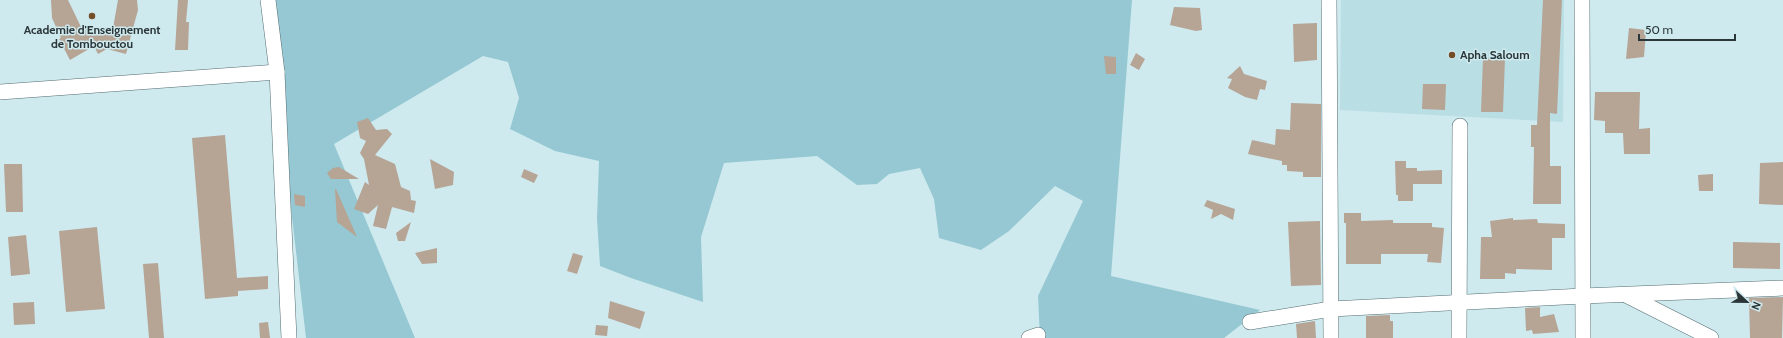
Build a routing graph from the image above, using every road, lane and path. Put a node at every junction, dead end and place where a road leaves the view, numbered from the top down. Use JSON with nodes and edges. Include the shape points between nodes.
{"nodes":[{"id":1,"x":268,"y":0,"type":"edge"},
{"id":2,"x":1330,"y":0,"type":"edge"},
{"id":3,"x":1582,"y":0,"type":"edge"},
{"id":4,"x":277,"y":72,"type":"junction"},
{"id":5,"x":0,"y":92,"type":"edge"},
{"id":6,"x":1460,"y":126,"type":"dead end"},
{"id":7,"x":1783,"y":288,"type":"edge"},
{"id":8,"x":1625,"y":294,"type":"junction"},
{"id":9,"x":1583,"y":296,"type":"junction"},
{"id":10,"x":1459,"y":302,"type":"junction"},
{"id":11,"x":1331,"y":309,"type":"junction"},
{"id":12,"x":1250,"y":322,"type":"dead end"},
{"id":13,"x":289,"y":338,"type":"edge"},
{"id":14,"x":1331,"y":338,"type":"edge"},
{"id":15,"x":1459,"y":338,"type":"edge"},
{"id":16,"x":1583,"y":338,"type":"edge"},
{"id":17,"x":1711,"y":338,"type":"edge"}],
"edges":[{"from":1,"to":4,"type":"street"},
{"from":2,"to":11,"type":"street"},
{"from":3,"to":9,"type":"street"},
{"from":4,"to":5,"type":"street"},
{"from":4,"to":13,"type":"street"},
{"from":6,"to":10,"type":"street"},
{"from":7,"to":8,"type":"street"},
{"from":8,"to":9,"type":"street"},
{"from":8,"to":17,"type":"street"},
{"from":9,"to":10,"type":"street"},
{"from":9,"to":16,"type":"street"},
{"from":10,"to":11,"type":"street"},
{"from":10,"to":15,"type":"street"},
{"from":11,"to":12,"type":"street"},
{"from":11,"to":14,"type":"street"}]}
